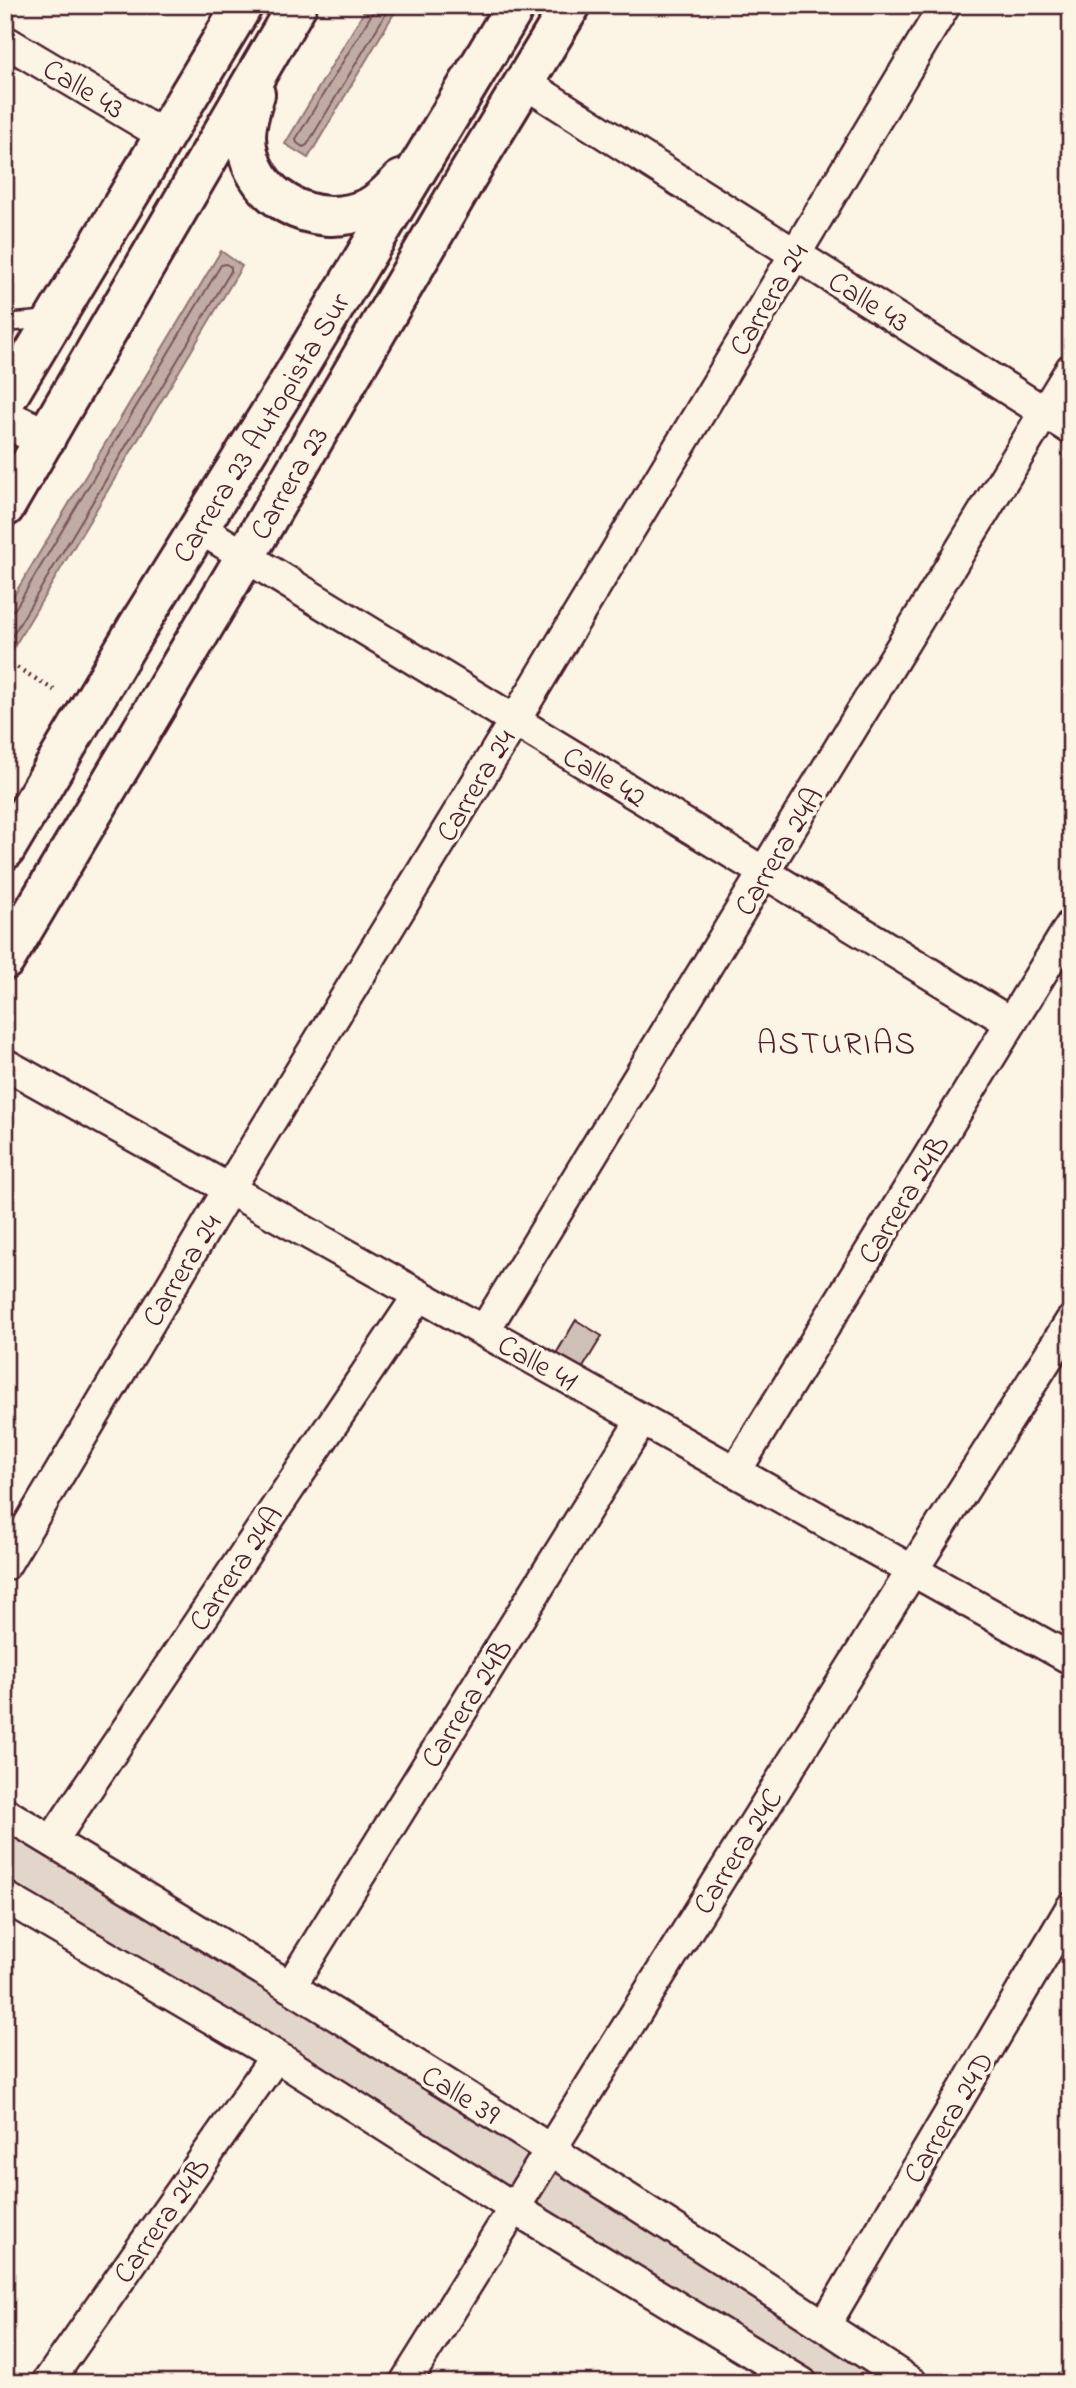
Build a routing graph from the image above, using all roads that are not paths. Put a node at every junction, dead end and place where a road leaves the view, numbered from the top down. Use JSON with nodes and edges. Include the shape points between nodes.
{"nodes":[{"id":1,"x":243,"y":5,"type":"edge"},
{"id":2,"x":297,"y":5,"type":"edge"},
{"id":3,"x":571,"y":5,"type":"edge"},
{"id":4,"x":945,"y":5,"type":"edge"},
{"id":5,"x":516,"y":7,"type":"edge"},
{"id":6,"x":5,"y":41,"type":"edge"},
{"id":7,"x":267,"y":55,"type":"junction"},
{"id":8,"x":525,"y":83,"type":"junction"},
{"id":9,"x":163,"y":135,"type":"junction"},
{"id":10,"x":427,"y":152,"type":"junction"},
{"id":11,"x":795,"y":254,"type":"junction"},
{"id":12,"x":54,"y":319,"type":"junction"},
{"id":13,"x":5,"y":323,"type":"edge"},
{"id":14,"x":1071,"y":369,"type":"edge"},
{"id":15,"x":5,"y":401,"type":"edge"},
{"id":16,"x":1045,"y":412,"type":"junction"},
{"id":17,"x":5,"y":419,"type":"edge"},
{"id":18,"x":1071,"y":429,"type":"edge"},
{"id":19,"x":46,"y":438,"type":"junction"},
{"id":20,"x":5,"y":507,"type":"edge"},
{"id":21,"x":199,"y":528,"type":"junction"},
{"id":22,"x":245,"y":557,"type":"junction"},
{"id":23,"x":514,"y":720,"type":"junction"},
{"id":24,"x":5,"y":850,"type":"edge"},
{"id":25,"x":765,"y":873,"type":"junction"},
{"id":26,"x":1071,"y":925,"type":"edge"},
{"id":27,"x":5,"y":960,"type":"edge"},
{"id":28,"x":1011,"y":1023,"type":"junction"},
{"id":29,"x":5,"y":1064,"type":"edge"},
{"id":30,"x":229,"y":1189,"type":"junction"},
{"id":31,"x":419,"y":1294,"type":"junction"},
{"id":32,"x":1071,"y":1321,"type":"edge"},
{"id":33,"x":484,"y":1331,"type":"junction"},
{"id":34,"x":642,"y":1420,"type":"junction"},
{"id":35,"x":735,"y":1472,"type":"junction"},
{"id":36,"x":5,"y":1564,"type":"edge"},
{"id":37,"x":912,"y":1571,"type":"junction"},
{"id":38,"x":1071,"y":1659,"type":"edge"},
{"id":39,"x":5,"y":1813,"type":"edge"},
{"id":40,"x":52,"y":1841,"type":"junction"},
{"id":41,"x":9,"y":1907,"type":"edge"},
{"id":42,"x":1071,"y":1908,"type":"edge"},
{"id":43,"x":290,"y":1987,"type":"junction"},
{"id":44,"x":276,"y":2056,"type":"junction"},
{"id":45,"x":551,"y":2150,"type":"junction"},
{"id":46,"x":514,"y":2208,"type":"junction"},
{"id":47,"x":825,"y":2325,"type":"junction"},
{"id":48,"x":799,"y":2382,"type":"edge"},
{"id":49,"x":47,"y":2383,"type":"edge"},
{"id":50,"x":405,"y":2383,"type":"edge"},
{"id":51,"x":912,"y":2383,"type":"edge"}],
"edges":[{"from":1,"to":9,"type":"main road"},
{"from":2,"to":7,"type":"main road"},
{"from":3,"to":8,"type":"main road","name":"Carrera 23"},
{"from":4,"to":11,"type":"street","name":"Carrera 24"},
{"from":5,"to":10,"type":"main road","name":"Carrera 23 Autopista Sur"},
{"from":6,"to":9,"type":"street","name":"Calle 43"},
{"from":7,"to":10,"type":"main road","via":[[248,118],[248,155],[260,183],[283,202],[307,213],[351,214],[393,189]]},
{"from":7,"to":19,"type":"main road"},
{"from":8,"to":11,"type":"street","name":"Calle 43"},
{"from":8,"to":22,"type":"main road","name":"Carrera 23"},
{"from":9,"to":12,"type":"main road"},
{"from":10,"to":21,"type":"main road","name":"Carrera 23 Autopista Sur"},
{"from":11,"to":16,"type":"street","name":"Calle 43"},
{"from":11,"to":23,"type":"street","name":"Carrera 24"},
{"from":12,"to":13,"type":"lane"},
{"from":12,"to":15,"type":"main road"},
{"from":14,"to":16,"type":"street","name":"Carrera 24A"},
{"from":16,"to":18,"type":"street","name":"Calle 43"},
{"from":16,"to":25,"type":"street","name":"Carrera 24A"},
{"from":17,"to":19,"type":"main road"},
{"from":19,"to":20,"type":"main road"},
{"from":21,"to":22,"type":"street","name":"Calle 42"},
{"from":21,"to":24,"type":"main road","name":"Carrera 23 Autopista Sur"},
{"from":22,"to":23,"type":"street","name":"Calle 42"},
{"from":22,"to":27,"type":"main road","name":"Carrera 23"},
{"from":23,"to":25,"type":"street","name":"Calle 42"},
{"from":23,"to":30,"type":"street","name":"Carrera 24"},
{"from":25,"to":28,"type":"street","name":"Calle 42"},
{"from":25,"to":33,"type":"street","name":"Carrera 24A"},
{"from":26,"to":28,"type":"street","name":"Carrera 24B"},
{"from":28,"to":35,"type":"street","name":"Carrera 24B"},
{"from":29,"to":30,"type":"street","name":"Calle 41"},
{"from":30,"to":31,"type":"street","name":"Calle 41"},
{"from":30,"to":36,"type":"street","name":"Carrera 24"},
{"from":31,"to":33,"type":"street","name":"Calle 41"},
{"from":31,"to":40,"type":"street","name":"Carrera 24A"},
{"from":32,"to":37,"type":"street","name":"Carrera 24C"},
{"from":33,"to":34,"type":"street","name":"Calle 41"},
{"from":34,"to":35,"type":"street","name":"Calle 41"},
{"from":34,"to":43,"type":"street","name":"Carrera 24B"},
{"from":35,"to":37,"type":"street","name":"Calle 41"},
{"from":37,"to":38,"type":"street","name":"Calle 41"},
{"from":37,"to":45,"type":"street","name":"Carrera 24C"},
{"from":39,"to":40,"type":"street","name":"Calle 39"},
{"from":40,"to":43,"type":"street","name":"Calle 39"},
{"from":41,"to":44,"type":"street"},
{"from":42,"to":47,"type":"street","name":"Carrera 24D"},
{"from":43,"to":45,"type":"street","name":"Calle 39"},
{"from":44,"to":46,"type":"street"},
{"from":44,"to":49,"type":"street","name":"Carrera 24B"},
{"from":45,"to":46,"type":"street","name":"Carrera 24C"},
{"from":45,"to":47,"type":"street","name":"Calle 39"},
{"from":46,"to":48,"type":"street"},
{"from":46,"to":50,"type":"street","name":"Carrera 24C"},
{"from":47,"to":51,"type":"street","name":"Calle 39"}]}
